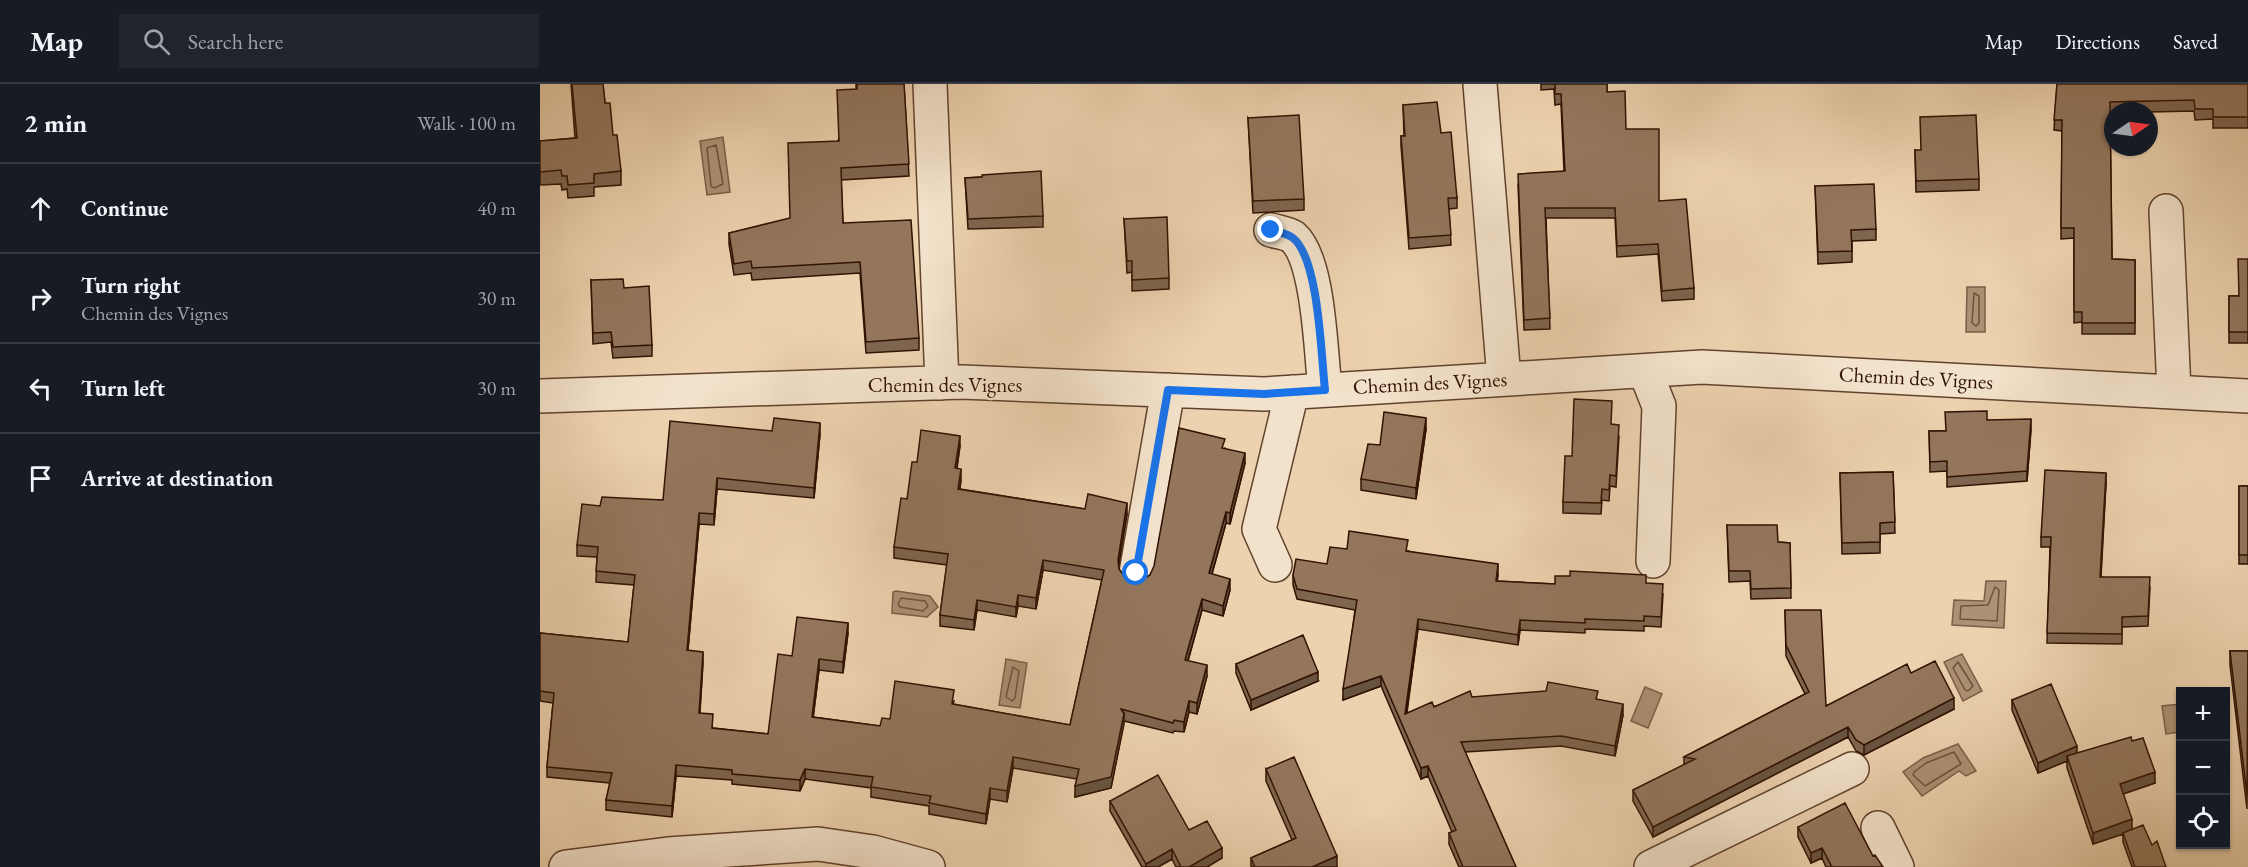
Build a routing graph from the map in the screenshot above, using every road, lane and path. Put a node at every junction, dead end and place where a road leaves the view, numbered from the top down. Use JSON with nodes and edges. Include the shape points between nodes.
{"nodes":[{"id":1,"x":930,"y":84,"type":"edge"},
{"id":2,"x":1480,"y":84,"type":"edge"},
{"id":3,"x":2166,"y":211,"type":"dead end"},
{"id":4,"x":1271,"y":230,"type":"dead end"},
{"id":5,"x":1645,"y":370,"type":"junction"},
{"id":6,"x":1504,"y":379,"type":"junction"},
{"id":7,"x":942,"y":383,"type":"junction"},
{"id":8,"x":1168,"y":390,"type":"junction"},
{"id":9,"x":1325,"y":390,"type":"junction"},
{"id":10,"x":2174,"y":391,"type":"junction"},
{"id":11,"x":1292,"y":392,"type":"junction"},
{"id":12,"x":540,"y":396,"type":"edge"},
{"id":13,"x":2248,"y":396,"type":"edge"},
{"id":14,"x":1653,"y":561,"type":"dead end"},
{"id":15,"x":1275,"y":565,"type":"dead end"},
{"id":16,"x":1136,"y":573,"type":"dead end"},
{"id":17,"x":1852,"y":769,"type":"dead end"},
{"id":18,"x":1878,"y":828,"type":"dead end"},
{"id":19,"x":566,"y":867,"type":"edge"},
{"id":20,"x":928,"y":867,"type":"edge"},
{"id":21,"x":1651,"y":867,"type":"edge"},
{"id":22,"x":1897,"y":867,"type":"edge"}],
"edges":[{"from":1,"to":7,"type":"street"},
{"from":2,"to":6,"type":"street"},
{"from":3,"to":10,"type":"street"},
{"from":4,"to":9,"type":"street","via":[[1292,236],[1312,274]]},
{"from":5,"to":6,"type":"street","name":"Chemin des Vignes"},
{"from":5,"to":10,"type":"street","name":"Chemin des Vignes","via":[[1702,367]]},
{"from":5,"to":14,"type":"street","via":[[1659,406]]},
{"from":6,"to":9,"type":"street","name":"Chemin des Vignes"},
{"from":7,"to":8,"type":"street","name":"Chemin des Vignes"},
{"from":7,"to":12,"type":"street","name":"Chemin des Vignes"},
{"from":8,"to":11,"type":"street","name":"Chemin des Vignes"},
{"from":8,"to":16,"type":"street"},
{"from":9,"to":11,"type":"street","name":"Chemin des Vignes"},
{"from":10,"to":13,"type":"street","name":"Chemin des Vignes"},
{"from":11,"to":15,"type":"street","via":[[1259,529]]},
{"from":17,"to":21,"type":"street"},
{"from":18,"to":22,"type":"street"},
{"from":19,"to":20,"type":"street","via":[[668,854],[818,844],[873,852]]}]}
